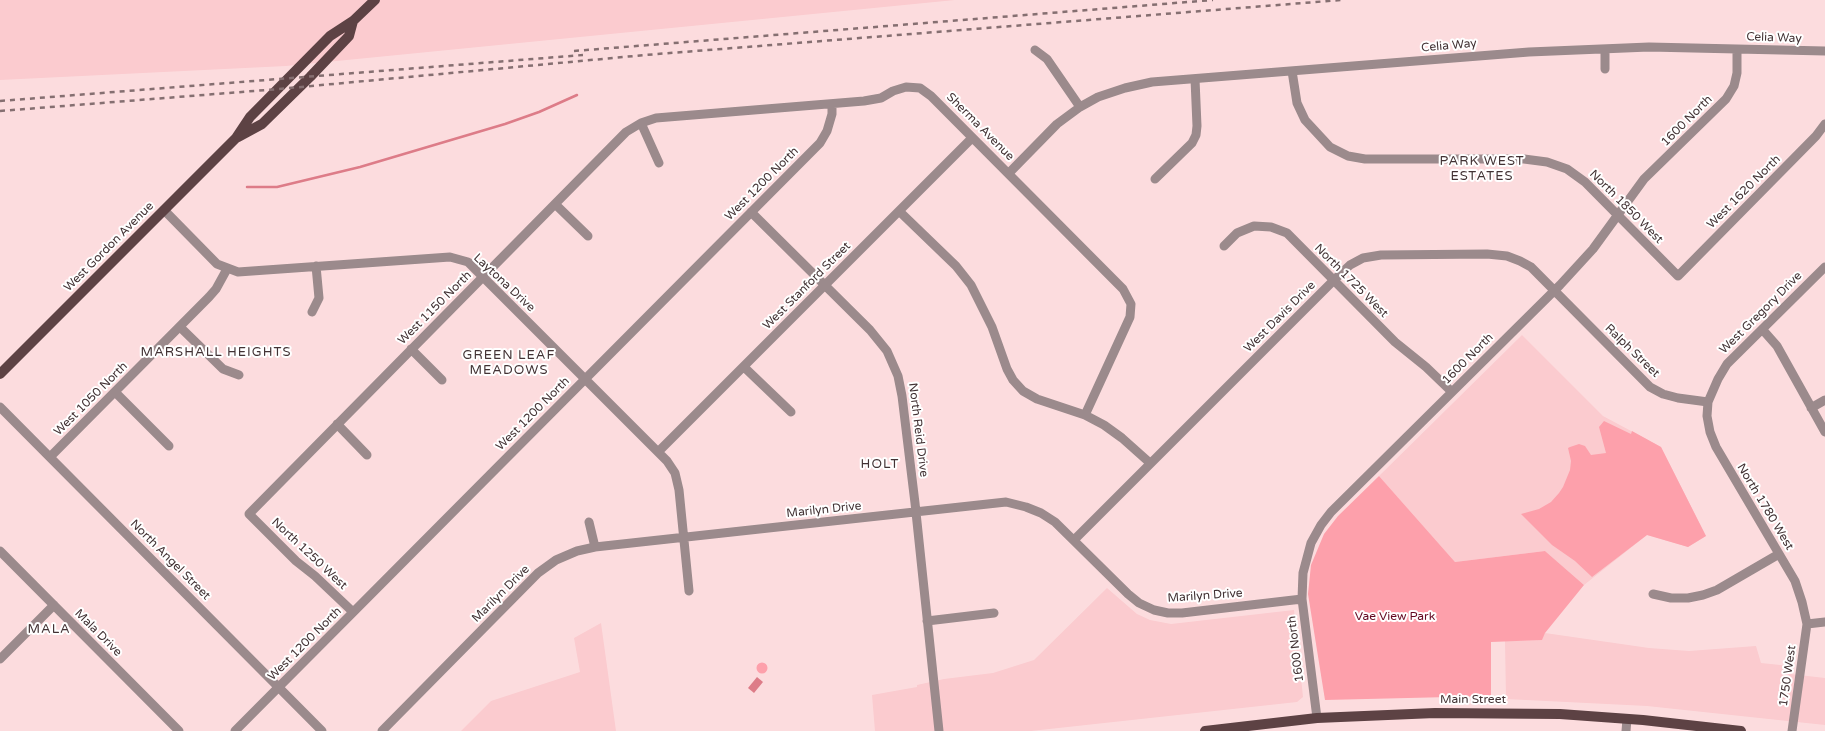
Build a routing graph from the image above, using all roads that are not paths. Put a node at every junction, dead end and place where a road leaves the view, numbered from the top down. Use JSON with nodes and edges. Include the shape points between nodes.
{"nodes":[{"id":1,"x":375,"y":0,"type":"edge"},
{"id":2,"x":1605,"y":49,"type":"junction"},
{"id":3,"x":1737,"y":49,"type":"junction"},
{"id":4,"x":1035,"y":50,"type":"dead end"},
{"id":5,"x":1825,"y":51,"type":"edge"},
{"id":6,"x":1605,"y":69,"type":"dead end"},
{"id":7,"x":1292,"y":71,"type":"junction"},
{"id":8,"x":1195,"y":79,"type":"junction"},
{"id":9,"x":832,"y":104,"type":"junction"},
{"id":10,"x":1080,"y":107,"type":"junction"},
{"id":11,"x":641,"y":123,"type":"junction"},
{"id":12,"x":1825,"y":124,"type":"edge"},
{"id":13,"x":972,"y":138,"type":"junction"},
{"id":14,"x":659,"y":163,"type":"dead end"},
{"id":15,"x":1009,"y":173,"type":"junction"},
{"id":16,"x":1155,"y":179,"type":"dead end"},
{"id":17,"x":555,"y":204,"type":"junction"},
{"id":18,"x":164,"y":210,"type":"junction"},
{"id":19,"x":899,"y":211,"type":"junction"},
{"id":20,"x":751,"y":212,"type":"junction"},
{"id":21,"x":1618,"y":216,"type":"junction"},
{"id":22,"x":588,"y":236,"type":"dead end"},
{"id":23,"x":1224,"y":246,"type":"dead end"},
{"id":24,"x":316,"y":266,"type":"junction"},
{"id":25,"x":1825,"y":267,"type":"edge"},
{"id":26,"x":227,"y":269,"type":"junction"},
{"id":27,"x":483,"y":276,"type":"junction"},
{"id":28,"x":1678,"y":276,"type":"joint"},
{"id":29,"x":1334,"y":280,"type":"junction"},
{"id":30,"x":825,"y":286,"type":"junction"},
{"id":31,"x":1554,"y":290,"type":"junction"},
{"id":32,"x":312,"y":312,"type":"dead end"},
{"id":33,"x":180,"y":327,"type":"junction"},
{"id":34,"x":1762,"y":329,"type":"junction"},
{"id":35,"x":411,"y":349,"type":"junction"},
{"id":36,"x":744,"y":367,"type":"junction"},
{"id":37,"x":0,"y":374,"type":"edge"},
{"id":38,"x":239,"y":375,"type":"dead end"},
{"id":39,"x":585,"y":379,"type":"junction"},
{"id":40,"x":442,"y":380,"type":"dead end"},
{"id":41,"x":115,"y":392,"type":"junction"},
{"id":42,"x":1452,"y":392,"type":"junction"},
{"id":43,"x":1825,"y":400,"type":"edge"},
{"id":44,"x":1708,"y":402,"type":"junction"},
{"id":45,"x":0,"y":407,"type":"edge"},
{"id":46,"x":1811,"y":408,"type":"junction"},
{"id":47,"x":791,"y":412,"type":"dead end"},
{"id":48,"x":1084,"y":415,"type":"junction"},
{"id":49,"x":337,"y":424,"type":"junction"},
{"id":50,"x":1825,"y":432,"type":"edge"},
{"id":51,"x":169,"y":446,"type":"dead end"},
{"id":52,"x":658,"y":452,"type":"junction"},
{"id":53,"x":367,"y":455,"type":"dead end"},
{"id":54,"x":50,"y":457,"type":"junction"},
{"id":55,"x":1150,"y":463,"type":"junction"},
{"id":56,"x":916,"y":512,"type":"junction"},
{"id":57,"x":249,"y":514,"type":"joint"},
{"id":58,"x":589,"y":522,"type":"dead end"},
{"id":59,"x":684,"y":538,"type":"junction"},
{"id":60,"x":1074,"y":540,"type":"junction"},
{"id":61,"x":594,"y":547,"type":"junction"},
{"id":62,"x":0,"y":551,"type":"edge"},
{"id":63,"x":1779,"y":554,"type":"junction"},
{"id":64,"x":689,"y":591,"type":"dead end"},
{"id":65,"x":1653,"y":594,"type":"dead end"},
{"id":66,"x":1302,"y":599,"type":"junction"},
{"id":67,"x":54,"y":605,"type":"junction"},
{"id":68,"x":353,"y":612,"type":"junction"},
{"id":69,"x":994,"y":614,"type":"dead end"},
{"id":70,"x":928,"y":621,"type":"junction"},
{"id":71,"x":1825,"y":622,"type":"edge"},
{"id":72,"x":1807,"y":624,"type":"junction"},
{"id":73,"x":0,"y":659,"type":"edge"},
{"id":74,"x":278,"y":687,"type":"junction"},
{"id":75,"x":1317,"y":718,"type":"junction"},
{"id":76,"x":1627,"y":719,"type":"junction"},
{"id":77,"x":1219,"y":730,"type":"edge"},
{"id":78,"x":179,"y":731,"type":"edge"},
{"id":79,"x":235,"y":731,"type":"edge"},
{"id":80,"x":322,"y":731,"type":"edge"},
{"id":81,"x":382,"y":731,"type":"edge"},
{"id":82,"x":939,"y":731,"type":"edge"},
{"id":83,"x":1205,"y":731,"type":"edge"},
{"id":84,"x":1626,"y":731,"type":"edge"},
{"id":85,"x":1741,"y":731,"type":"edge"},
{"id":86,"x":1792,"y":731,"type":"edge"}],
"edges":[{"from":1,"to":18,"type":"main road","name":"West Gordon Avenue","via":[[353,21],[330,36],[250,117],[236,138]]},
{"from":2,"to":3,"type":"street","name":"Celia Way"},
{"from":2,"to":6,"type":"street"},
{"from":2,"to":7,"type":"street","name":"Celia Way","via":[[1530,52]]},
{"from":3,"to":5,"type":"street","name":"Celia Way"},
{"from":3,"to":21,"type":"street","name":"1600 North","via":[[1737,73],[1734,86],[1726,99],[1644,179]]},
{"from":4,"to":10,"type":"street","via":[[1047,59]]},
{"from":7,"to":8,"type":"street","name":"Celia Way"},
{"from":7,"to":21,"type":"street","name":"North 1850 West","via":[[1297,103],[1305,120],[1330,147],[1348,156],[1365,159],[1524,158],[1546,162],[1567,169],[1585,182]]},
{"from":8,"to":10,"type":"street","name":"Celia Way","via":[[1152,82],[1125,88],[1098,97]]},
{"from":8,"to":16,"type":"street","via":[[1196,135],[1192,143]]},
{"from":9,"to":11,"type":"street","name":"Sherma Avenue","via":[[656,118]]},
{"from":9,"to":13,"type":"street","name":"Sherma Avenue","via":[[881,98],[906,87],[920,88]]},
{"from":9,"to":20,"type":"street","name":"West 1200 North","via":[[827,131],[820,143]]},
{"from":10,"to":15,"type":"street","name":"Celia Way","via":[[1058,124]]},
{"from":11,"to":14,"type":"street"},
{"from":11,"to":17,"type":"street","name":"West 1150 North","via":[[626,132]]},
{"from":12,"to":28,"type":"street","name":"West 1620 North"},
{"from":13,"to":15,"type":"street","name":"Sherma Avenue"},
{"from":13,"to":19,"type":"street","name":"West Stanford Street"},
{"from":15,"to":48,"type":"street","name":"Sherma Avenue","via":[[1123,288],[1131,304],[1130,317]]},
{"from":17,"to":22,"type":"street"},
{"from":17,"to":27,"type":"street","name":"West 1150 North"},
{"from":18,"to":26,"type":"street","name":"Laytona Drive","via":[[218,264]]},
{"from":18,"to":37,"type":"main road","name":"West Gordon Avenue"},
{"from":19,"to":30,"type":"street","name":"West Stanford Street"},
{"from":19,"to":48,"type":"street","via":[[956,266],[971,285],[992,327],[1013,380],[1023,391],[1036,399]]},
{"from":20,"to":30,"type":"street","name":"North Reid Drive"},
{"from":20,"to":39,"type":"street","name":"West 1200 North"},
{"from":21,"to":28,"type":"street","name":"North 1850 West"},
{"from":21,"to":31,"type":"street","name":"1600 North","via":[[1593,249]]},
{"from":23,"to":29,"type":"street","name":"North 1725 West","via":[[1237,233],[1254,226],[1271,227],[1287,233]]},
{"from":24,"to":26,"type":"street","name":"Laytona Drive","via":[[248,272]]},
{"from":24,"to":27,"type":"street","name":"Laytona Drive","via":[[450,256],[468,262]]},
{"from":24,"to":32,"type":"street","via":[[319,298]]},
{"from":25,"to":34,"type":"street","name":"West Gregory Drive"},
{"from":26,"to":33,"type":"street","name":"West 1050 North","via":[[216,289]]},
{"from":27,"to":35,"type":"street","name":"West 1150 North"},
{"from":27,"to":39,"type":"street","name":"Laytona Drive"},
{"from":29,"to":31,"type":"street","name":"West Davis Drive","via":[[1350,265],[1363,258],[1381,255],[1487,254],[1520,260],[1531,267]]},
{"from":29,"to":42,"type":"street","name":"North 1725 West","via":[[1395,342]]},
{"from":29,"to":55,"type":"street","name":"West Davis Drive"},
{"from":30,"to":36,"type":"street","name":"West Stanford Street"},
{"from":30,"to":56,"type":"street","name":"North Reid Drive","via":[[870,330],[887,352],[898,376]]},
{"from":31,"to":42,"type":"street","name":"1600 North"},
{"from":31,"to":44,"type":"street","name":"Ralph Street","via":[[1650,387],[1678,398]]},
{"from":33,"to":38,"type":"street","via":[[223,369]]},
{"from":33,"to":41,"type":"street","name":"West 1050 North"},
{"from":34,"to":44,"type":"street","name":"West Gregory Drive","via":[[1727,364]]},
{"from":34,"to":46,"type":"street","via":[[1777,346]]},
{"from":35,"to":40,"type":"street"},
{"from":35,"to":49,"type":"street","name":"West 1150 North"},
{"from":36,"to":47,"type":"street"},
{"from":36,"to":52,"type":"street","name":"West Stanford Street"},
{"from":39,"to":52,"type":"street","name":"Laytona Drive"},
{"from":39,"to":68,"type":"street","name":"West 1200 North"},
{"from":41,"to":51,"type":"street"},
{"from":41,"to":54,"type":"street","name":"West 1050 North"},
{"from":42,"to":66,"type":"street","name":"1600 North","via":[[1331,512],[1311,543],[1306,558]]},
{"from":43,"to":46,"type":"street"},
{"from":44,"to":63,"type":"street","name":"North 1780 West","via":[[1707,416],[1716,447]]},
{"from":45,"to":54,"type":"street","name":"North Angel Street"},
{"from":46,"to":50,"type":"street"},
{"from":48,"to":55,"type":"street","via":[[1122,438]]},
{"from":49,"to":53,"type":"street"},
{"from":49,"to":57,"type":"street","name":"West 1150 North"},
{"from":52,"to":59,"type":"street","name":"Laytona Drive","via":[[675,474]]},
{"from":54,"to":74,"type":"street","name":"North Angel Street"},
{"from":55,"to":60,"type":"street","name":"West Davis Drive"},
{"from":56,"to":59,"type":"street","name":"Marilyn Drive"},
{"from":56,"to":60,"type":"street","name":"Marilyn Drive","via":[[1006,502],[1041,513]]},
{"from":56,"to":70,"type":"street","name":"North Reid Drive"},
{"from":57,"to":68,"type":"street","name":"North 1250 West"},
{"from":58,"to":61,"type":"street"},
{"from":59,"to":61,"type":"street","name":"Marilyn Drive"},
{"from":59,"to":64,"type":"street","name":"Laytona Drive"},
{"from":60,"to":66,"type":"street","name":"Marilyn Drive","via":[[1128,594],[1154,610],[1182,613]]},
{"from":61,"to":81,"type":"street","name":"Marilyn Drive","via":[[556,560],[538,573]]},
{"from":62,"to":67,"type":"street","name":"Mala Drive"},
{"from":63,"to":65,"type":"street","via":[[1718,590],[1703,595],[1671,598]]},
{"from":63,"to":72,"type":"street","name":"North 1780 West","via":[[1795,581]]},
{"from":66,"to":75,"type":"street","name":"1600 North"},
{"from":67,"to":73,"type":"street"},
{"from":67,"to":78,"type":"street","name":"Mala Drive"},
{"from":68,"to":74,"type":"street","name":"West 1200 North"},
{"from":69,"to":70,"type":"street"},
{"from":70,"to":82,"type":"street","name":"North Reid Drive"},
{"from":71,"to":72,"type":"street"},
{"from":72,"to":86,"type":"street","name":"1750 West"},
{"from":74,"to":79,"type":"street","name":"West 1200 North"},
{"from":74,"to":80,"type":"street","name":"North Angel Street"},
{"from":75,"to":76,"type":"main road","name":"Main Street","via":[[1434,713],[1560,714]]},
{"from":75,"to":77,"type":"main road","name":"Main Street"},
{"from":76,"to":84,"type":"street"},
{"from":76,"to":85,"type":"main road","name":"Main Street"},
{"from":77,"to":83,"type":"main road","name":"Main Street"}]}
